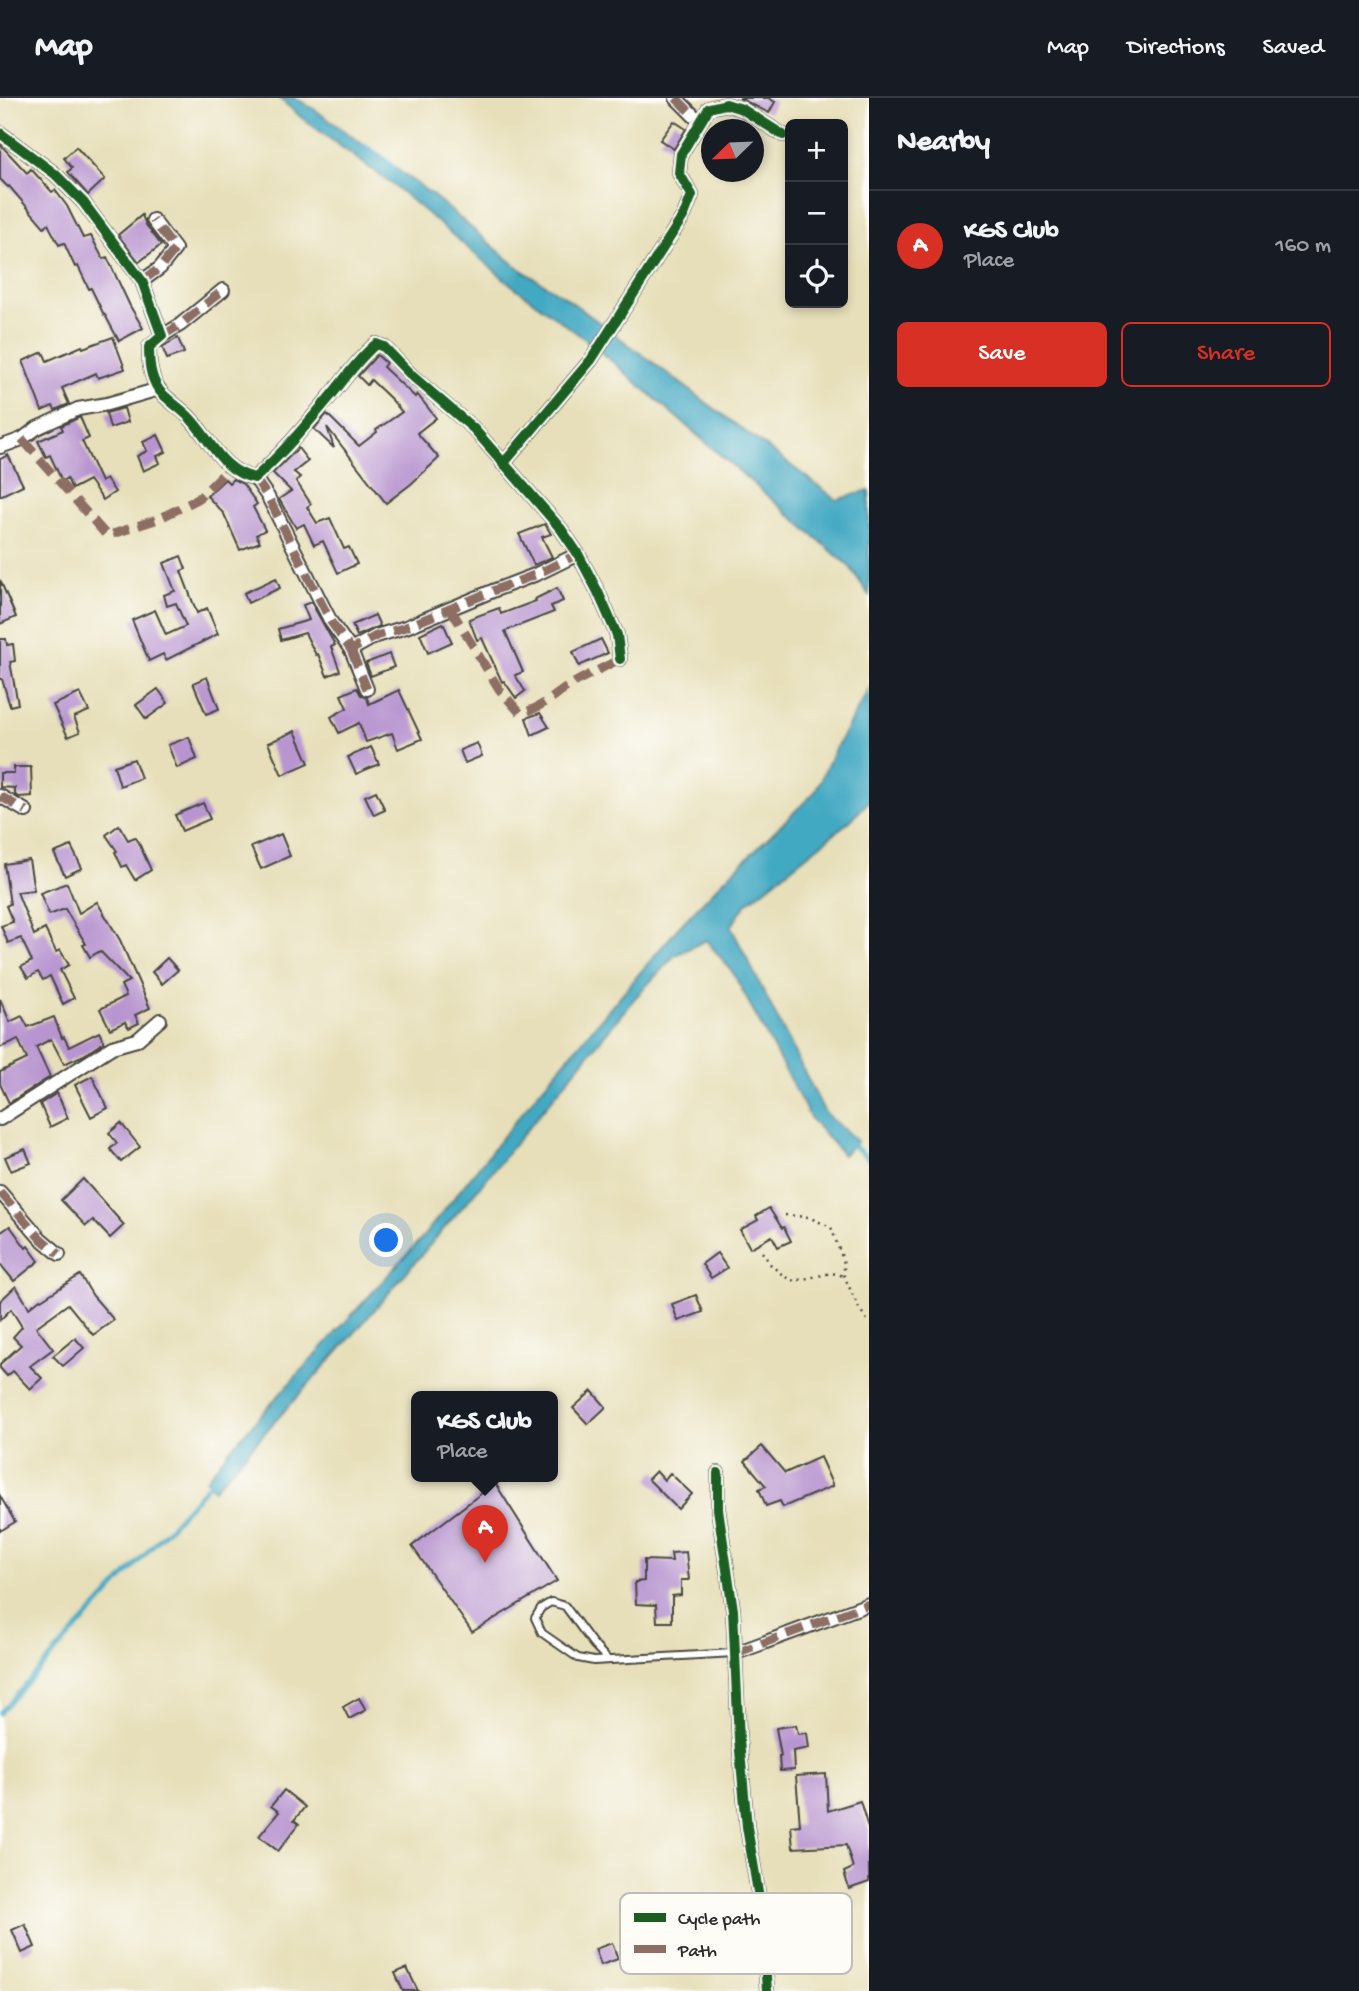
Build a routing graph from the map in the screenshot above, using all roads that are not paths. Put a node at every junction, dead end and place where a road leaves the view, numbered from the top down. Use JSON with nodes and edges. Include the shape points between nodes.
{"nodes":[{"id":1,"x":676,"y":98,"type":"edge"},
{"id":2,"x":700,"y":122,"type":"junction"},
{"id":3,"x":0,"y":132,"type":"edge"},
{"id":4,"x":782,"y":135,"type":"dead end"},
{"id":5,"x":153,"y":220,"type":"dead end"},
{"id":6,"x":142,"y":281,"type":"junction"},
{"id":7,"x":223,"y":290,"type":"dead end"},
{"id":8,"x":162,"y":336,"type":"junction"},
{"id":9,"x":159,"y":389,"type":"junction"},
{"id":10,"x":0,"y":447,"type":"edge"},
{"id":11,"x":503,"y":464,"type":"junction"},
{"id":12,"x":255,"y":478,"type":"junction"},
{"id":13,"x":579,"y":554,"type":"junction"},
{"id":14,"x":351,"y":650,"type":"junction"},
{"id":15,"x":620,"y":659,"type":"dead end"},
{"id":16,"x":367,"y":689,"type":"dead end"},
{"id":17,"x":0,"y":796,"type":"edge"},
{"id":18,"x":26,"y":811,"type":"dead end"},
{"id":19,"x":160,"y":1020,"type":"dead end"},
{"id":20,"x":0,"y":1119,"type":"edge"},
{"id":21,"x":0,"y":1192,"type":"edge"},
{"id":22,"x":59,"y":1254,"type":"dead end"},
{"id":23,"x":718,"y":1473,"type":"dead end"},
{"id":24,"x":869,"y":1604,"type":"edge"},
{"id":25,"x":736,"y":1653,"type":"junction"},
{"id":26,"x":608,"y":1660,"type":"junction"},
{"id":27,"x":758,"y":1893,"type":"edge"}],
"edges":[{"from":1,"to":2,"type":"street"},
{"from":2,"to":4,"type":"street","via":[[709,108],[726,104]]},
{"from":2,"to":11,"type":"street","via":[[681,154],[679,173],[692,195],[684,215],[591,360]]},
{"from":3,"to":6,"type":"street","via":[[83,202]]},
{"from":5,"to":6,"type":"street","via":[[175,249]]},
{"from":6,"to":8,"type":"street"},
{"from":7,"to":8,"type":"street"},
{"from":8,"to":9,"type":"street","via":[[149,347],[149,364]]},
{"from":9,"to":10,"type":"street","via":[[78,410]]},
{"from":9,"to":12,"type":"street","via":[[191,418],[220,458],[244,476]]},
{"from":11,"to":12,"type":"street","via":[[474,429],[376,344]]},
{"from":11,"to":13,"type":"street"},
{"from":12,"to":14,"type":"street","via":[[331,622]]},
{"from":13,"to":14,"type":"street"},
{"from":13,"to":15,"type":"street","via":[[617,635]]},
{"from":14,"to":16,"type":"street"},
{"from":17,"to":18,"type":"street"},
{"from":19,"to":20,"type":"street","via":[[137,1040],[112,1047]]},
{"from":21,"to":22,"type":"street"},
{"from":23,"to":25,"type":"street"},
{"from":24,"to":25,"type":"street"},
{"from":25,"to":26,"type":"lane"},
{"from":25,"to":27,"type":"street","via":[[739,1740]]},
{"from":26,"to":26,"type":"lane","via":[[578,1658],[542,1633],[535,1618],[541,1608],[551,1602],[565,1606]]}]}
